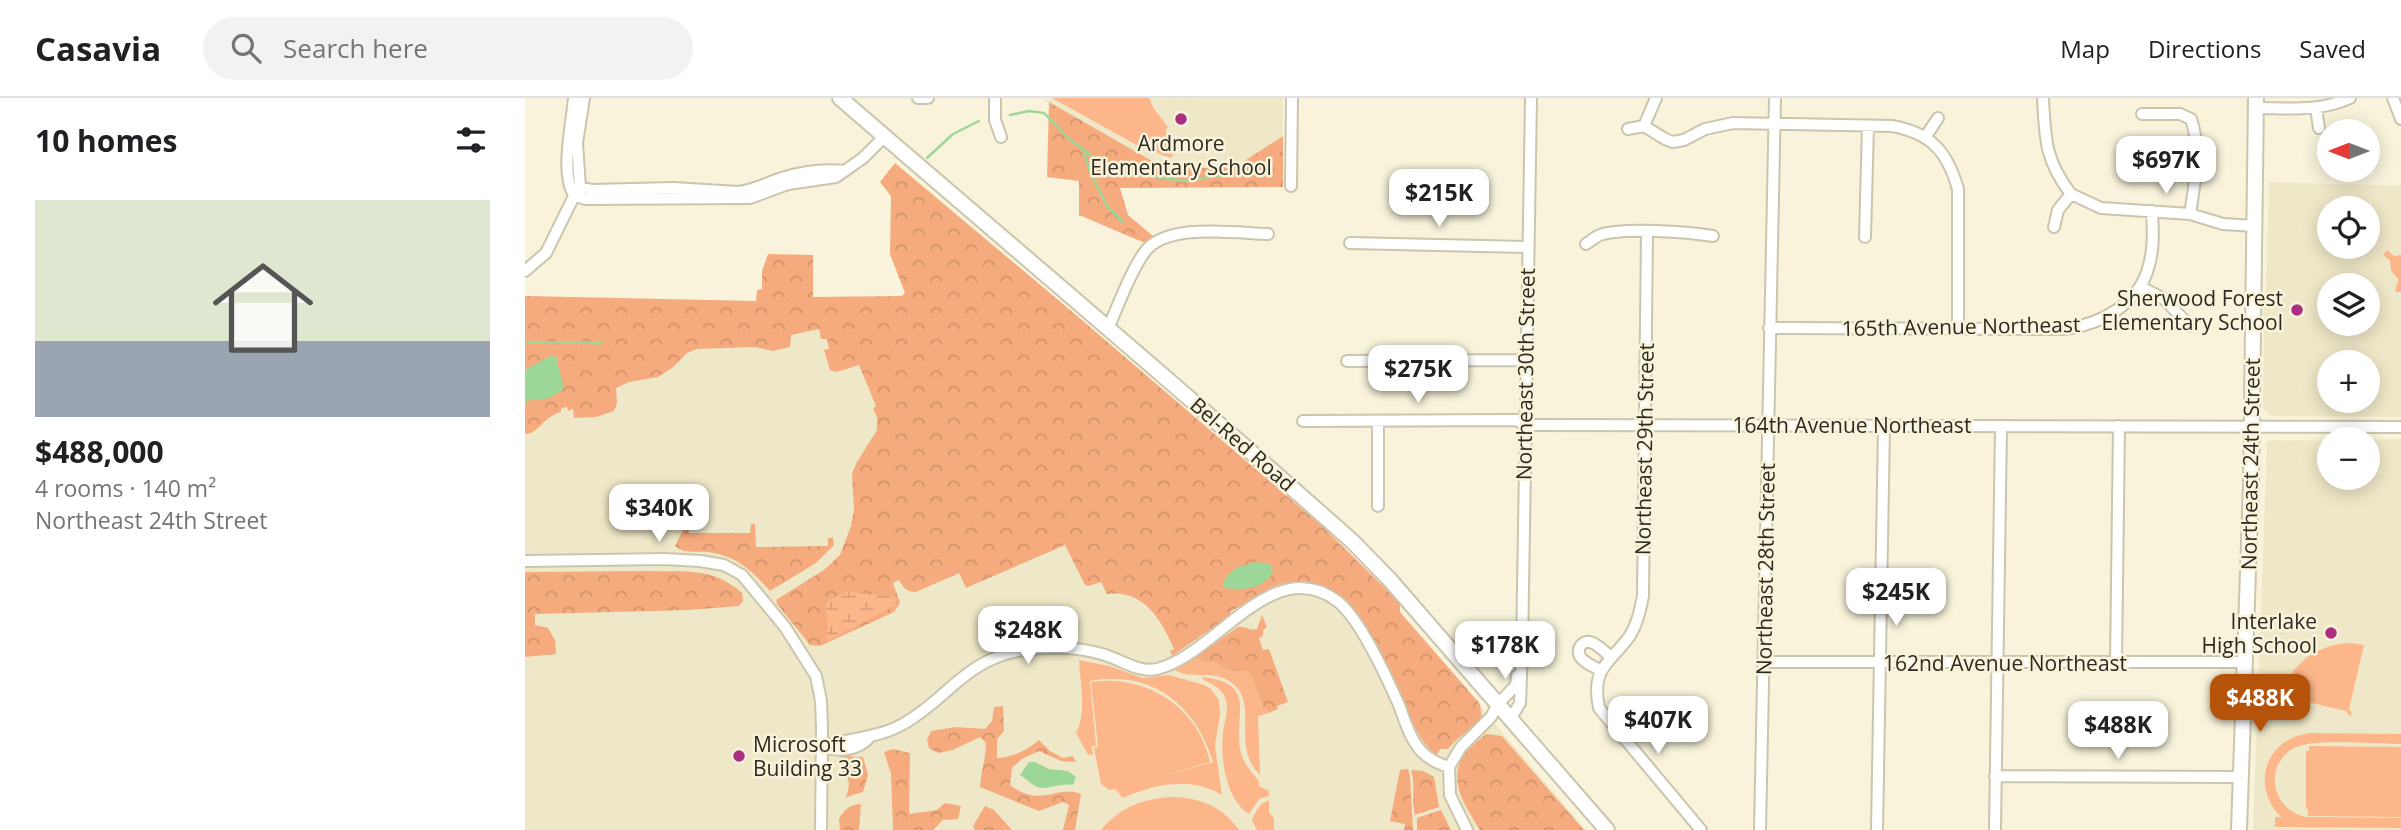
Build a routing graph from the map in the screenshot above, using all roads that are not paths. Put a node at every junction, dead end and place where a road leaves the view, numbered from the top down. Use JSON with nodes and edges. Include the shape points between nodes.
{"nodes":[{"id":1,"x":574,"y":98,"type":"edge"},
{"id":2,"x":584,"y":98,"type":"edge"},
{"id":3,"x":840,"y":98,"type":"edge"},
{"id":4,"x":918,"y":98,"type":"edge"},
{"id":5,"x":928,"y":98,"type":"edge"},
{"id":6,"x":995,"y":98,"type":"edge"},
{"id":7,"x":1292,"y":98,"type":"edge"},
{"id":8,"x":1531,"y":98,"type":"edge"},
{"id":9,"x":1656,"y":98,"type":"edge"},
{"id":10,"x":1775,"y":98,"type":"edge"},
{"id":11,"x":2043,"y":98,"type":"edge"},
{"id":12,"x":2348,"y":98,"type":"edge"},
{"id":13,"x":2393,"y":98,"type":"edge"},
{"id":14,"x":2256,"y":103,"type":"edge"},
{"id":15,"x":2316,"y":108,"type":"junction"},
{"id":16,"x":2142,"y":114,"type":"dead end"},
{"id":17,"x":1938,"y":118,"type":"dead end"},
{"id":18,"x":2318,"y":119,"type":"edge"},
{"id":19,"x":2401,"y":119,"type":"edge"},
{"id":20,"x":1774,"y":123,"type":"junction"},
{"id":21,"x":1868,"y":125,"type":"junction"},
{"id":22,"x":1644,"y":126,"type":"junction"},
{"id":23,"x":1628,"y":129,"type":"dead end"},
{"id":24,"x":885,"y":136,"type":"junction"},
{"id":25,"x":1926,"y":136,"type":"junction"},
{"id":26,"x":1001,"y":137,"type":"dead end"},
{"id":27,"x":573,"y":143,"type":"junction"},
{"id":28,"x":1291,"y":186,"type":"dead end"},
{"id":29,"x":577,"y":188,"type":"junction"},
{"id":30,"x":2071,"y":194,"type":"junction"},
{"id":31,"x":2152,"y":211,"type":"junction"},
{"id":32,"x":2190,"y":214,"type":"junction"},
{"id":33,"x":2254,"y":226,"type":"junction"},
{"id":34,"x":2054,"y":227,"type":"dead end"},
{"id":35,"x":1647,"y":232,"type":"junction"},
{"id":36,"x":1268,"y":234,"type":"dead end"},
{"id":37,"x":1713,"y":236,"type":"dead end"},
{"id":38,"x":1865,"y":237,"type":"dead end"},
{"id":39,"x":1350,"y":243,"type":"dead end"},
{"id":40,"x":1586,"y":244,"type":"dead end"},
{"id":41,"x":1527,"y":247,"type":"junction"},
{"id":42,"x":530,"y":262,"type":"edge"},
{"id":43,"x":525,"y":271,"type":"edge"},
{"id":44,"x":2141,"y":287,"type":"junction"},
{"id":45,"x":1109,"y":326,"type":"junction"},
{"id":46,"x":2190,"y":327,"type":"dead end"},
{"id":47,"x":1769,"y":328,"type":"junction"},
{"id":48,"x":1958,"y":328,"type":"junction"},
{"id":49,"x":1525,"y":360,"type":"junction"},
{"id":50,"x":1347,"y":361,"type":"dead end"},
{"id":51,"x":1303,"y":421,"type":"dead end"},
{"id":52,"x":1378,"y":421,"type":"junction"},
{"id":53,"x":1524,"y":425,"type":"junction"},
{"id":54,"x":1645,"y":425,"type":"junction"},
{"id":55,"x":1766,"y":425,"type":"junction"},
{"id":56,"x":1884,"y":426,"type":"junction"},
{"id":57,"x":2001,"y":426,"type":"junction"},
{"id":58,"x":2119,"y":426,"type":"junction"},
{"id":59,"x":2251,"y":426,"type":"junction"},
{"id":60,"x":2401,"y":427,"type":"edge"},
{"id":61,"x":1378,"y":506,"type":"dead end"},
{"id":62,"x":525,"y":561,"type":"edge"},
{"id":63,"x":1522,"y":650,"type":"junction"},
{"id":64,"x":1611,"y":657,"type":"junction"},
{"id":65,"x":1763,"y":662,"type":"junction"},
{"id":66,"x":2246,"y":662,"type":"junction"},
{"id":67,"x":1880,"y":663,"type":"junction"},
{"id":68,"x":1997,"y":663,"type":"junction"},
{"id":69,"x":2116,"y":663,"type":"junction"},
{"id":70,"x":1601,"y":671,"type":"junction"},
{"id":71,"x":1498,"y":704,"type":"junction"},
{"id":72,"x":1511,"y":718,"type":"junction"},
{"id":73,"x":1645,"y":722,"type":"dead end"},
{"id":74,"x":1624,"y":739,"type":"junction"},
{"id":75,"x":823,"y":747,"type":"junction"},
{"id":76,"x":1450,"y":767,"type":"junction"},
{"id":77,"x":1995,"y":776,"type":"junction"},
{"id":78,"x":2241,"y":777,"type":"junction"},
{"id":79,"x":821,"y":830,"type":"edge"},
{"id":80,"x":1467,"y":830,"type":"edge"},
{"id":81,"x":1607,"y":830,"type":"edge"},
{"id":82,"x":1701,"y":830,"type":"edge"},
{"id":83,"x":1760,"y":830,"type":"edge"},
{"id":84,"x":1877,"y":830,"type":"edge"},
{"id":85,"x":1994,"y":830,"type":"edge"},
{"id":86,"x":2239,"y":830,"type":"edge"}],
"edges":[{"from":1,"to":27,"type":"street"},
{"from":2,"to":27,"type":"street"},
{"from":3,"to":24,"type":"main road","name":"Bel-Red Road"},
{"from":4,"to":5,"type":"street"},
{"from":6,"to":26,"type":"street"},
{"from":7,"to":28,"type":"street"},
{"from":8,"to":41,"type":"street","name":"Northeast 30th Street"},
{"from":9,"to":22,"type":"street"},
{"from":10,"to":20,"type":"street","name":"Northeast 28th Street"},
{"from":11,"to":30,"type":"street","via":[[2052,166]]},
{"from":12,"to":15,"type":"street"},
{"from":13,"to":19,"type":"street"},
{"from":14,"to":15,"type":"street"},
{"from":14,"to":33,"type":"main road","name":"Northeast 24th Street"},
{"from":15,"to":18,"type":"street"},
{"from":16,"to":32,"type":"street","via":[[2194,116],[2195,185]]},
{"from":17,"to":25,"type":"street"},
{"from":20,"to":21,"type":"street"},
{"from":20,"to":22,"type":"street","via":[[1716,126],[1673,142]]},
{"from":20,"to":47,"type":"street","name":"Northeast 28th Street"},
{"from":21,"to":25,"type":"street","via":[[1908,129]]},
{"from":21,"to":38,"type":"street"},
{"from":22,"to":23,"type":"street"},
{"from":24,"to":29,"type":"street","via":[[836,177],[786,181],[736,200],[673,193],[585,199]]},
{"from":24,"to":45,"type":"main road","name":"Bel-Red Road"},
{"from":25,"to":48,"type":"street","via":[[1944,157],[1958,189]]},
{"from":27,"to":29,"type":"street","via":[[569,188]]},
{"from":29,"to":42,"type":"street","via":[[546,253]]},
{"from":30,"to":31,"type":"street","via":[[2101,208]]},
{"from":30,"to":34,"type":"street","via":[[2058,210]]},
{"from":31,"to":32,"type":"street"},
{"from":31,"to":44,"type":"street","via":[[2152,252]]},
{"from":32,"to":33,"type":"street","via":[[2211,222]]},
{"from":33,"to":59,"type":"main road","name":"Northeast 24th Street"},
{"from":35,"to":37,"type":"street"},
{"from":35,"to":40,"type":"street","via":[[1613,232]]},
{"from":35,"to":54,"type":"street","name":"Northeast 29th Street"},
{"from":36,"to":45,"type":"street","via":[[1189,232],[1161,238],[1144,252]]},
{"from":39,"to":41,"type":"street"},
{"from":41,"to":49,"type":"street","name":"Northeast 30th Street"},
{"from":42,"to":43,"type":"street"},
{"from":44,"to":46,"type":"street","via":[[2164,299]]},
{"from":44,"to":48,"type":"street","name":"165th Avenue Northeast","via":[[2113,312],[2083,327]]},
{"from":45,"to":71,"type":"main road","name":"Bel-Red Road","via":[[1353,542]]},
{"from":47,"to":48,"type":"street","name":"165th Avenue Northeast"},
{"from":47,"to":55,"type":"street","name":"Northeast 28th Street"},
{"from":49,"to":50,"type":"street"},
{"from":49,"to":53,"type":"street","name":"Northeast 30th Street"},
{"from":51,"to":52,"type":"street","name":"164th Avenue Northeast"},
{"from":52,"to":53,"type":"street","name":"164th Avenue Northeast","via":[[1517,420]]},
{"from":52,"to":61,"type":"street"},
{"from":53,"to":54,"type":"street","name":"164th Avenue Northeast"},
{"from":53,"to":63,"type":"street","name":"Northeast 30th Street"},
{"from":54,"to":55,"type":"street","name":"164th Avenue Northeast"},
{"from":54,"to":64,"type":"street","name":"Northeast 29th Street","via":[[1643,596],[1636,624]]},
{"from":55,"to":56,"type":"street","name":"164th Avenue Northeast"},
{"from":55,"to":65,"type":"street","name":"Northeast 28th Street"},
{"from":56,"to":57,"type":"street","name":"164th Avenue Northeast"},
{"from":56,"to":67,"type":"street"},
{"from":57,"to":58,"type":"street","name":"164th Avenue Northeast"},
{"from":57,"to":68,"type":"street"},
{"from":58,"to":59,"type":"street","name":"164th Avenue Northeast"},
{"from":58,"to":69,"type":"street"},
{"from":59,"to":60,"type":"street","name":"164th Avenue Northeast"},
{"from":59,"to":66,"type":"main road","name":"Northeast 24th Street"},
{"from":62,"to":75,"type":"street","via":[[665,559],[724,565],[742,575],[816,676]]},
{"from":63,"to":71,"type":"street","name":"Northeast 30th Street","via":[[1515,685]]},
{"from":63,"to":72,"type":"street","name":"Northeast 30th Street","via":[[1520,703]]},
{"from":64,"to":70,"type":"street","name":"Northeast 29th Street"},
{"from":64,"to":70,"type":"street","via":[[1592,643],[1581,645],[1580,658]]},
{"from":65,"to":67,"type":"street","name":"162nd Avenue Northeast"},
{"from":65,"to":83,"type":"street","name":"Northeast 28th Street"},
{"from":66,"to":69,"type":"street","name":"162nd Avenue Northeast"},
{"from":66,"to":78,"type":"main road","name":"Northeast 24th Street"},
{"from":67,"to":68,"type":"street","name":"162nd Avenue Northeast"},
{"from":67,"to":84,"type":"street"},
{"from":68,"to":69,"type":"street","name":"162nd Avenue Northeast"},
{"from":68,"to":77,"type":"street"},
{"from":70,"to":74,"type":"street","name":"Northeast 29th Street","via":[[1596,692],[1599,708]]},
{"from":71,"to":72,"type":"main road","name":"Bel-Red Road"},
{"from":71,"to":76,"type":"street","name":"Northeast 30th Street"},
{"from":72,"to":81,"type":"main road","name":"Bel-Red Road"},
{"from":73,"to":74,"type":"street"},
{"from":74,"to":82,"type":"street"},
{"from":75,"to":76,"type":"street","via":[[869,738],[904,724],[975,667],[1022,650],[1097,652],[1137,668],[1166,666],[1273,593],[1299,587],[1333,598],[1348,612],[1390,685],[1416,745],[1423,754]]},
{"from":75,"to":79,"type":"street"},
{"from":76,"to":80,"type":"street","via":[[1450,795]]},
{"from":77,"to":78,"type":"street"},
{"from":77,"to":85,"type":"street"},
{"from":78,"to":86,"type":"main road","name":"Northeast 24th Street"}]}
